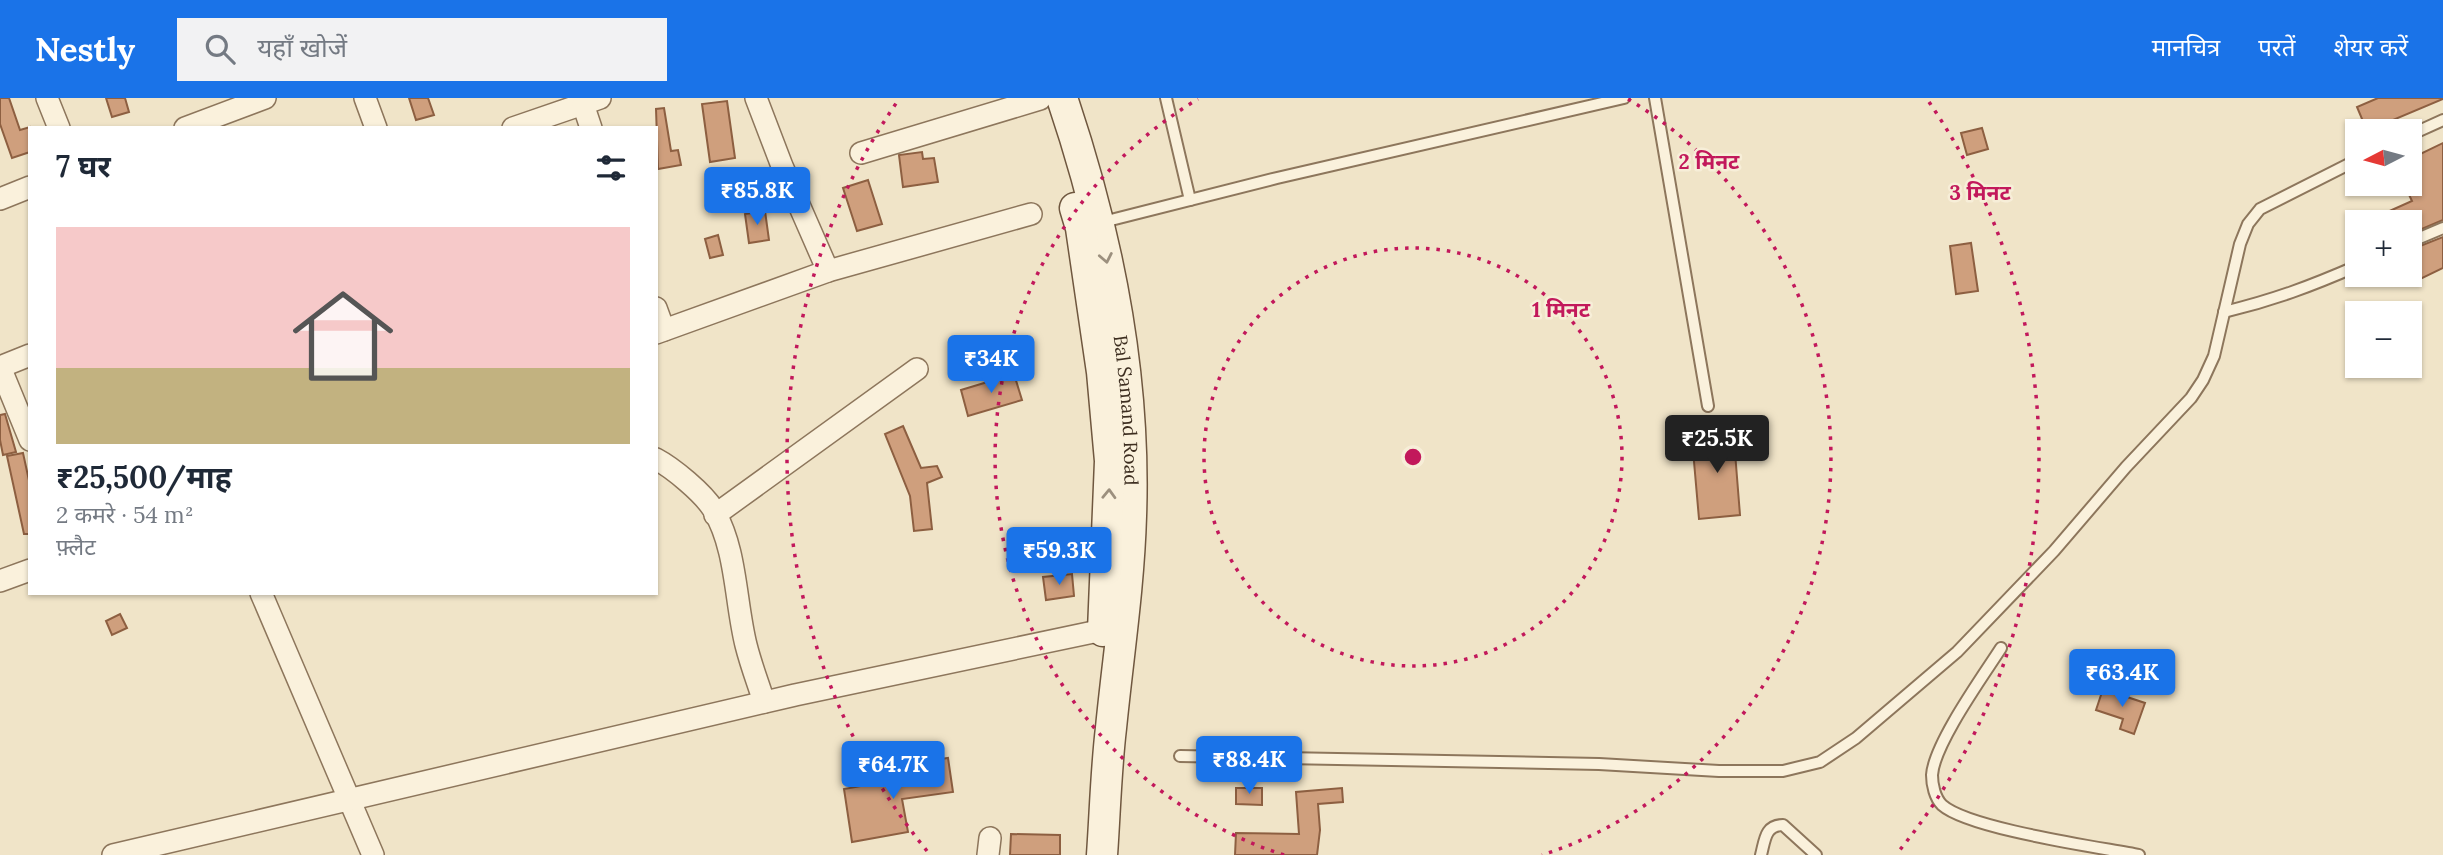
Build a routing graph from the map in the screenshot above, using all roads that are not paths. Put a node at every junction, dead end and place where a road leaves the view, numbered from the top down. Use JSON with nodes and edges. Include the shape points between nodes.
{"nodes":[{"id":1,"x":47,"y":98,"type":"edge"},
{"id":2,"x":265,"y":98,"type":"edge"},
{"id":3,"x":365,"y":98,"type":"edge"},
{"id":4,"x":756,"y":98,"type":"edge"},
{"id":5,"x":1040,"y":98,"type":"edge"},
{"id":6,"x":1062,"y":98,"type":"edge"},
{"id":7,"x":1166,"y":98,"type":"edge"},
{"id":8,"x":1625,"y":98,"type":"edge"},
{"id":9,"x":1655,"y":98,"type":"edge"},
{"id":10,"x":588,"y":100,"type":"edge"},
{"id":11,"x":218,"y":106,"type":"edge"},
{"id":12,"x":2443,"y":120,"type":"edge"},
{"id":13,"x":58,"y":126,"type":"edge"},
{"id":14,"x":188,"y":126,"type":"edge"},
{"id":15,"x":375,"y":126,"type":"edge"},
{"id":16,"x":518,"y":126,"type":"edge"},
{"id":17,"x":591,"y":126,"type":"edge"},
{"id":18,"x":2422,"y":130,"type":"edge"},
{"id":19,"x":861,"y":153,"type":"dead end"},
{"id":20,"x":2345,"y":166,"type":"edge"},
{"id":21,"x":28,"y":188,"type":"edge"},
{"id":22,"x":0,"y":199,"type":"edge"},
{"id":23,"x":1190,"y":200,"type":"junction"},
{"id":24,"x":1031,"y":214,"type":"dead end"},
{"id":25,"x":1099,"y":223,"type":"junction"},
{"id":26,"x":2443,"y":228,"type":"edge"},
{"id":27,"x":2422,"y":237,"type":"edge"},
{"id":28,"x":828,"y":271,"type":"junction"},
{"id":29,"x":2345,"y":271,"type":"edge"},
{"id":30,"x":2224,"y":312,"type":"junction"},
{"id":31,"x":660,"y":331,"type":"edge"},
{"id":32,"x":28,"y":356,"type":"edge"},
{"id":33,"x":0,"y":367,"type":"edge"},
{"id":34,"x":917,"y":369,"type":"dead end"},
{"id":35,"x":1707,"y":406,"type":"dead end"},
{"id":36,"x":28,"y":435,"type":"edge"},
{"id":37,"x":658,"y":460,"type":"edge"},
{"id":38,"x":715,"y":515,"type":"junction"},
{"id":39,"x":28,"y":571,"type":"edge"},
{"id":40,"x":0,"y":581,"type":"edge"},
{"id":41,"x":262,"y":595,"type":"edge"},
{"id":42,"x":1103,"y":631,"type":"junction"},
{"id":43,"x":2001,"y":648,"type":"dead end"},
{"id":44,"x":764,"y":702,"type":"junction"},
{"id":45,"x":1180,"y":756,"type":"dead end"},
{"id":46,"x":349,"y":798,"type":"junction"},
{"id":47,"x":113,"y":855,"type":"edge"},
{"id":48,"x":373,"y":855,"type":"edge"},
{"id":49,"x":1086,"y":855,"type":"edge"},
{"id":50,"x":1102,"y":855,"type":"edge"},
{"id":51,"x":1761,"y":855,"type":"edge"},
{"id":52,"x":1816,"y":855,"type":"edge"},
{"id":53,"x":2139,"y":855,"type":"edge"}],
"edges":[{"from":1,"to":13,"type":"street"},
{"from":2,"to":11,"type":"street"},
{"from":3,"to":15,"type":"street"},
{"from":4,"to":28,"type":"street"},
{"from":5,"to":19,"type":"street"},
{"from":42,"to":5,"type":"main road","name":"Bal Samand Road","one_way":true,"via":[[1110,461],[1102,372],[1081,228]]},
{"from":6,"to":25,"type":"main road","name":"Bal Samand Road"},
{"from":7,"to":23,"type":"lane"},
{"from":8,"to":23,"type":"lane"},
{"from":9,"to":35,"type":"lane"},
{"from":10,"to":16,"type":"street"},
{"from":10,"to":17,"type":"street"},
{"from":11,"to":14,"type":"street"},
{"from":12,"to":18,"type":"lane"},
{"from":20,"to":30,"type":"lane","via":[[2260,209],[2240,244]]},
{"from":21,"to":22,"type":"street"},
{"from":23,"to":25,"type":"lane"},
{"from":24,"to":28,"type":"street"},
{"from":25,"to":50,"type":"main road","name":"Bal Samand Road","one_way":true,"via":[[1125,382],[1132,469],[1128,568]]},
{"from":26,"to":27,"type":"lane"},
{"from":28,"to":31,"type":"street"},
{"from":29,"to":30,"type":"lane","via":[[2293,293]]},
{"from":30,"to":45,"type":"lane","via":[[2214,356],[2191,398],[2054,551],[1957,652],[1856,738],[1820,762],[1783,771],[1731,771]]},
{"from":32,"to":33,"type":"street"},
{"from":33,"to":36,"type":"street"},
{"from":34,"to":38,"type":"street"},
{"from":37,"to":38,"type":"street","via":[[674,469]]},
{"from":38,"to":44,"type":"street"},
{"from":39,"to":40,"type":"street"},
{"from":41,"to":46,"type":"street"},
{"from":42,"to":44,"type":"street"},
{"from":42,"to":49,"type":"main road","name":"Bal Samand Road"},
{"from":43,"to":53,"type":"lane","via":[[1935,759],[1933,788],[1940,803],[1954,813],[2004,828]]},
{"from":44,"to":46,"type":"street"},
{"from":46,"to":47,"type":"street"},
{"from":46,"to":48,"type":"street"},
{"from":51,"to":52,"type":"lane","via":[[1768,830],[1774,825],[1783,825]]}]}
